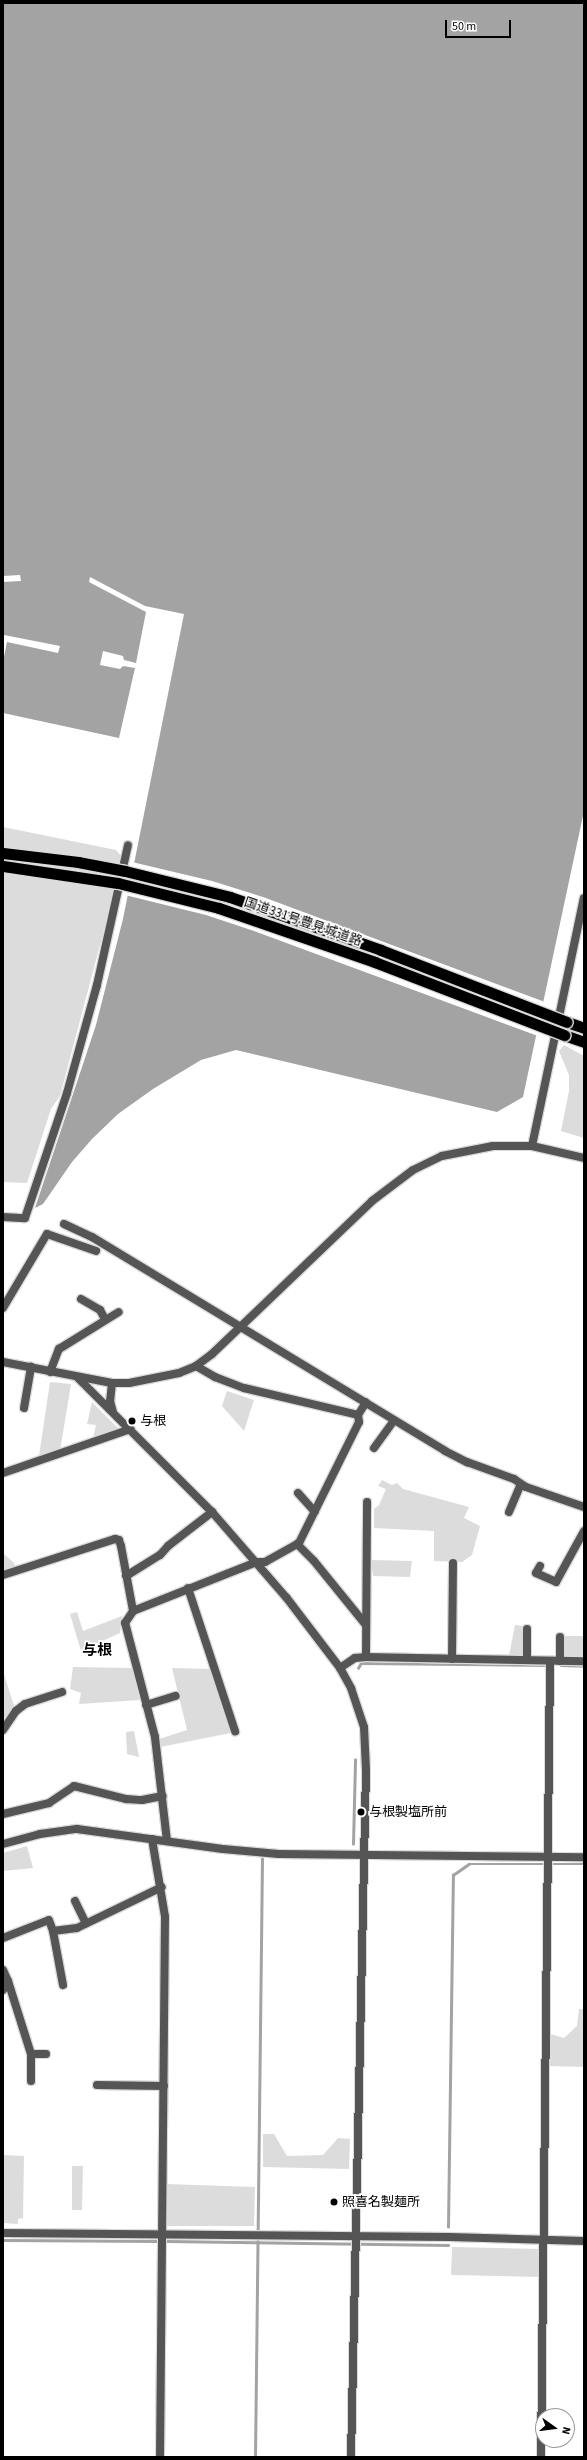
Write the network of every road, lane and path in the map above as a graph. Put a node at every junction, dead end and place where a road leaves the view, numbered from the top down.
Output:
1 (128, 845) dead end
2 (3, 853) edge
3 (3, 866) edge
4 (584, 898) edge
5 (584, 1028) edge
6 (584, 1042) edge
7 (532, 1146) junction
8 (584, 1158) edge
9 (3, 1217) edge
10 (64, 1224) dead end
11 (96, 1251) dead end
12 (81, 1299) dead end
13 (3, 1308) edge
14 (118, 1312) dead end
15 (105, 1319) junction
16 (240, 1328) junction
17 (3, 1362) edge
18 (196, 1366) junction
19 (31, 1368) junction
20 (50, 1372) junction
21 (78, 1378) junction
22 (112, 1383) junction
23 (366, 1402) junction
24 (24, 1408) dead end
25 (114, 1412) junction
26 (358, 1415) junction
27 (394, 1420) junction
28 (131, 1429) junction
29 (374, 1448) dead end
30 (3, 1473) edge
31 (521, 1484) junction
32 (298, 1493) dead end
33 (367, 1502) dead end
34 (584, 1507) edge
35 (212, 1512) junction
36 (315, 1512) junction
37 (509, 1512) dead end
38 (584, 1531) edge
39 (297, 1544) junction
40 (257, 1562) junction
41 (453, 1563) dead end
42 (540, 1566) dead end
43 (3, 1575) edge
44 (126, 1576) junction
45 (188, 1588) junction
46 (133, 1611) junction
47 (366, 1625) junction
48 (527, 1629) dead end
49 (560, 1637) dead end
50 (366, 1657) junction
51 (452, 1659) junction
52 (527, 1660) junction
53 (550, 1661) junction
54 (560, 1661) junction
55 (584, 1661) edge
56 (340, 1668) junction
57 (62, 1692) dead end
58 (176, 1696) dead end
59 (146, 1704) junction
60 (3, 1730) edge
61 (235, 1731) dead end
62 (163, 1796) junction
63 (3, 1814) edge
64 (152, 1839) junction
65 (167, 1841) junction
66 (3, 1844) edge
67 (363, 1855) junction
68 (547, 1856) junction
69 (584, 1856) edge
70 (162, 1887) junction
71 (75, 1901) dead end
72 (86, 1924) junction
73 (54, 1931) junction
74 (3, 1938) edge
75 (3, 1970) edge
76 (8, 1981) junction
77 (63, 1985) dead end
78 (3, 1990) edge
79 (32, 2054) junction
80 (46, 2054) dead end
81 (31, 2081) dead end
82 (97, 2085) dead end
83 (164, 2086) junction
84 (3, 2233) edge
85 (162, 2235) junction
86 (356, 2236) junction
87 (544, 2240) junction
88 (584, 2241) edge
89 (160, 2457) edge
90 (352, 2457) edge
91 (541, 2457) edge

1 - 9 street
2 - 5 highway, 国道331号豊見城道路, bridge
3 - 6 highway, 国道331号豊見城道路, bridge
4 - 7 street
7 - 8 street
7 - 16 street
10 - 16 street
11 - 13 street
12 - 15 street
14 - 15 street
15 - 20 street
16 - 18 street
16 - 23 street
17 - 19 street
18 - 22 street
18 - 26 street
19 - 20 street
19 - 24 street
20 - 21 street
21 - 22 street
21 - 25 street
22 - 25 street
23 - 26 street
23 - 27 street
25 - 28 street
26 - 36 street
27 - 29 street
27 - 31 street
28 - 30 street
28 - 35 street
31 - 34 street
31 - 37 street
32 - 36 street
33 - 47 street
35 - 40 street
35 - 44 street
36 - 39 street
38 - 42 street
39 - 40 street
39 - 47 street
40 - 45 street
40 - 56 street
41 - 51 street
43 - 44 street
44 - 46 street
45 - 46 street
45 - 61 street
46 - 59 street
47 - 50 street
48 - 52 street
49 - 54 street
50 - 51 street
50 - 56 street
51 - 52 street
52 - 53 street
53 - 54 street
53 - 68 street
54 - 55 street
56 - 67 street
57 - 60 street
58 - 59 street
59 - 62 street
62 - 63 street
62 - 65 street
64 - 65 street
64 - 66 street
64 - 70 street
65 - 67 street
67 - 68 street
67 - 86 street
68 - 69 street
68 - 87 street
70 - 72 street
70 - 83 street
71 - 72 street
72 - 73 street
73 - 74 street
73 - 77 street
75 - 76 street
76 - 78 street
76 - 79 street
79 - 80 street
79 - 81 street
82 - 83 street
83 - 85 street
84 - 85 street
85 - 86 street
85 - 89 street
86 - 87 street
86 - 90 street
87 - 88 street
87 - 91 street

